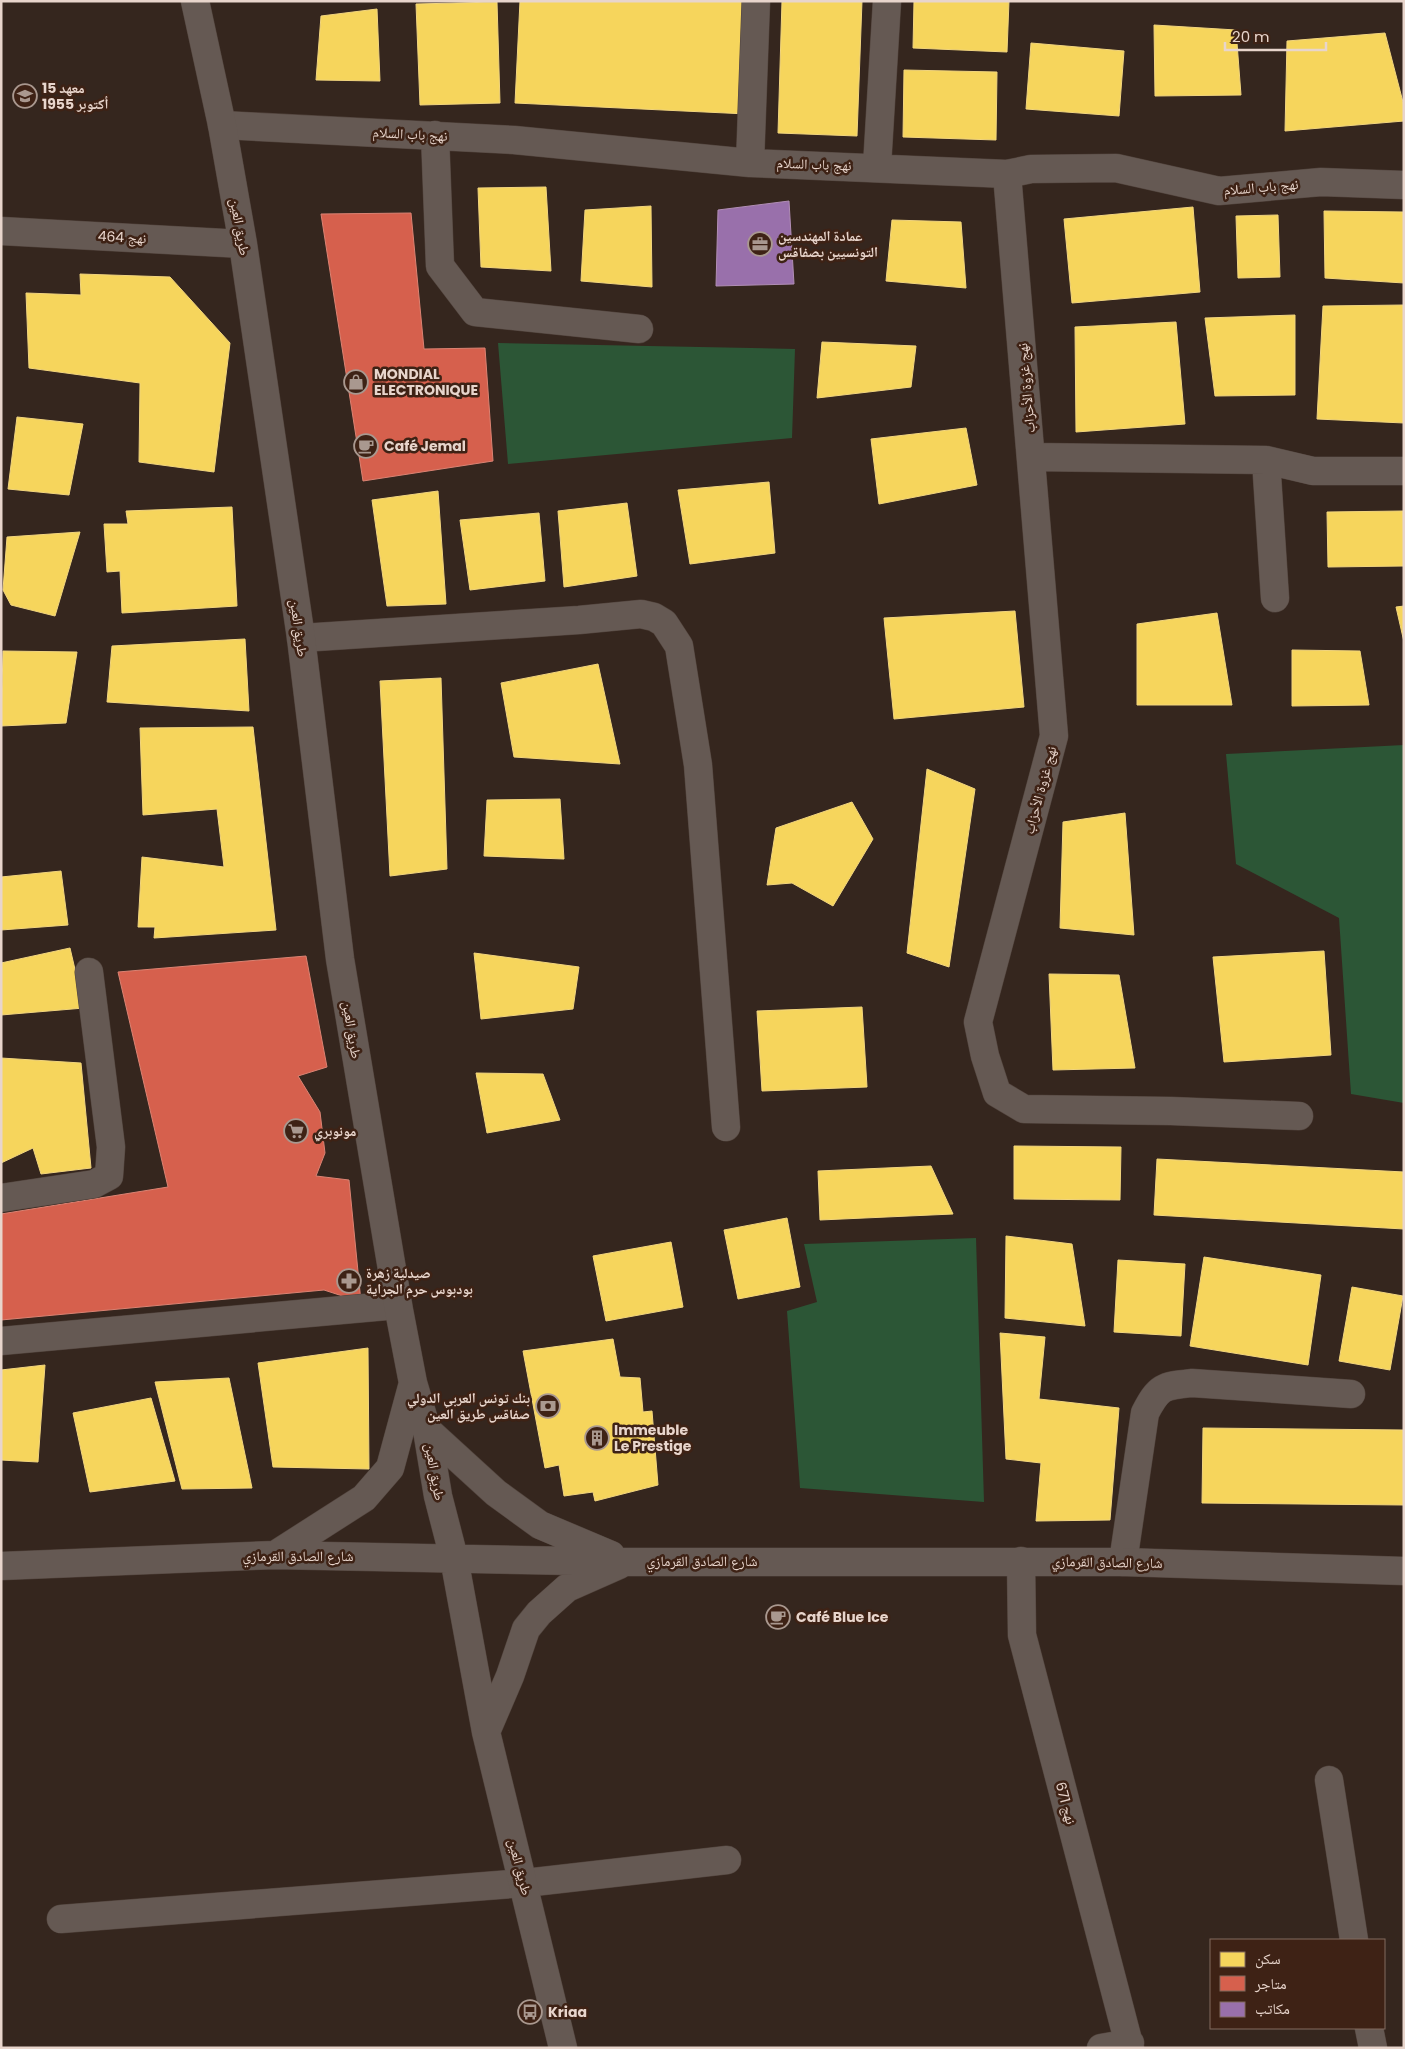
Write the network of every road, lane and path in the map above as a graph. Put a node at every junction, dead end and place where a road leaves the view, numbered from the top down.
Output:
1 (195, 1) edge
2 (756, 1) edge
3 (887, 1) edge
4 (222, 125) junction
5 (435, 135) junction
6 (750, 163) junction
7 (877, 166) junction
8 (1006, 174) junction
9 (1404, 185) edge
10 (1, 231) edge
11 (243, 244) junction
12 (639, 329) dead end
13 (1032, 457) junction
14 (1266, 460) junction
15 (1404, 471) edge
16 (1275, 598) dead end
17 (300, 638) junction
18 (89, 972) dead end
19 (1299, 1116) dead end
20 (726, 1128) dead end
21 (1, 1198) edge
22 (398, 1305) junction
23 (1, 1341) edge
24 (413, 1382) junction
25 (1351, 1394) dead end
26 (427, 1430) junction
27 (275, 1555) junction
28 (454, 1558) junction
29 (1021, 1561) junction
30 (626, 1562) junction
31 (1123, 1562) junction
32 (1, 1566) edge
33 (1404, 1571) edge
34 (486, 1732) junction
35 (1329, 1780) dead end
36 (727, 1860) dead end
37 (525, 1884) junction
38 (61, 1919) dead end
39 (1354, 1939) edge
40 (1369, 2029) edge
41 (1130, 2045) edge
42 (563, 2048) edge
43 (1100, 2048) edge
44 (1373, 2048) edge

1 - 4 street, طريق العين
2 - 6 street
3 - 7 street
4 - 5 street, نهج باب السلام
4 - 11 street, طريق العين
5 - 6 street, نهج باب السلام
5 - 12 street
6 - 7 street, نهج باب السلام
7 - 8 street, نهج باب السلام
8 - 9 street, نهج باب السلام
8 - 13 street, نهج غزوة الأحزاب
10 - 11 street, نهج 464
11 - 17 street, طريق العين
13 - 14 street
13 - 19 street, نهج غزوة الأحزاب
14 - 15 street
14 - 16 street
17 - 20 street
17 - 22 street, طريق العين
18 - 21 street
22 - 23 street
22 - 24 street, طريق العين
24 - 26 street, طريق العين
24 - 27 street
25 - 31 street
26 - 28 street, طريق العين
26 - 30 street
27 - 28 street, شارع الصادق القرمازي
27 - 32 street, شارع الصادق القرمازي
28 - 30 street, شارع الصادق القرمازي
28 - 34 street, طريق العين
29 - 30 street, شارع الصادق القرمازي
29 - 31 street, شارع الصادق القرمازي
29 - 41 street, نهج 671
30 - 34 street
31 - 33 street, شارع الصادق القرمازي
34 - 37 street, طريق العين
35 - 39 street
36 - 37 street
37 - 38 street
37 - 42 street, طريق العين
40 - 44 street
41 - 43 street

